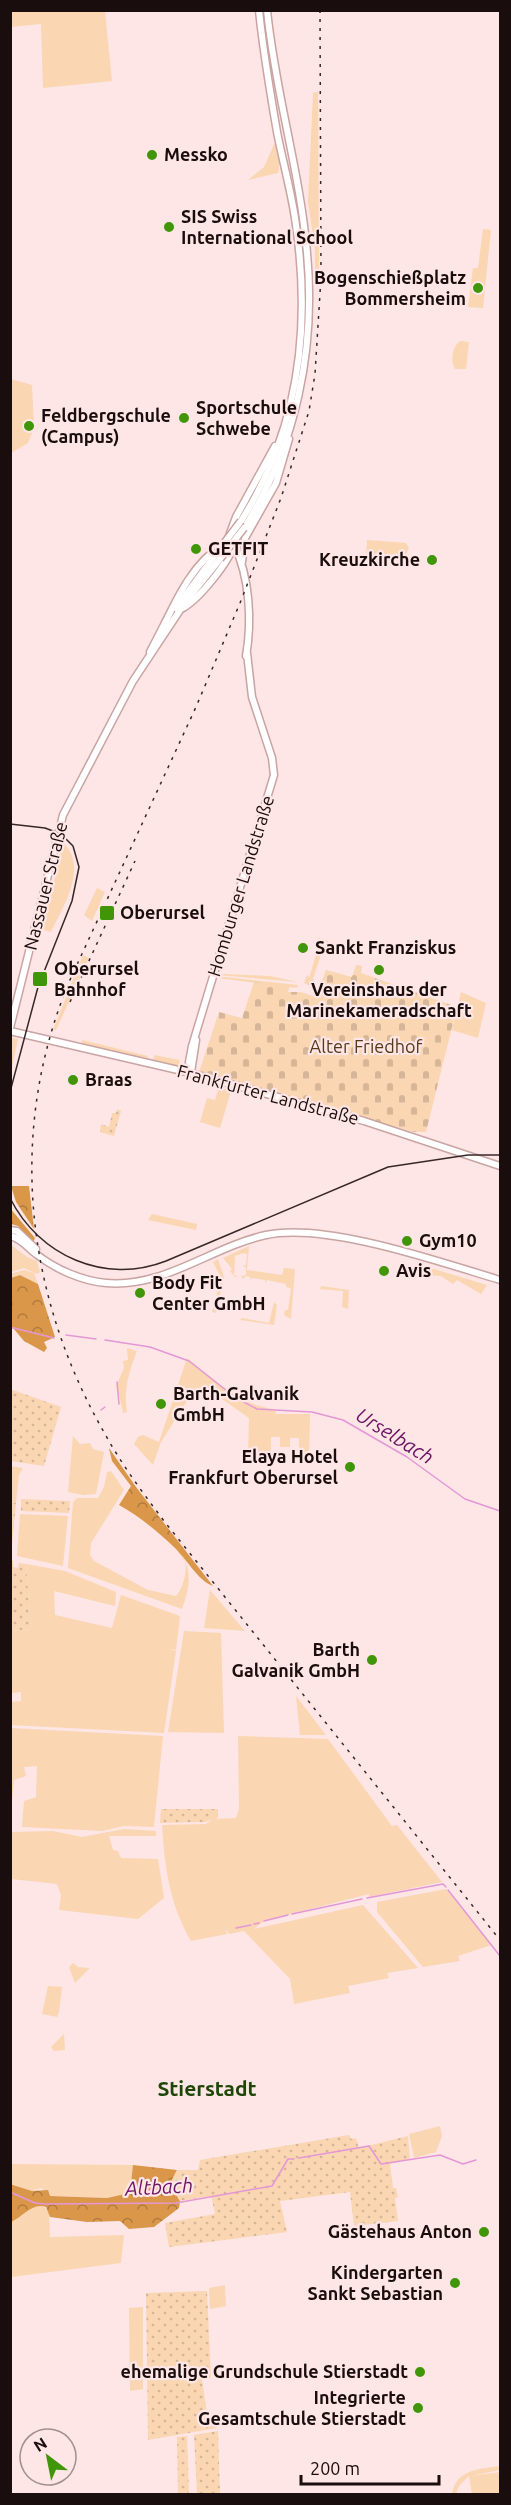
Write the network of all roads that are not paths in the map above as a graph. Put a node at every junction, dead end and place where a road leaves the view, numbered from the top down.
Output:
1 (259, 10) edge
2 (267, 10) edge
3 (288, 426) junction
4 (244, 538) junction
5 (232, 547) junction
6 (220, 559) junction
7 (238, 564) junction
8 (243, 575) junction
9 (165, 623) junction
10 (149, 655) junction
11 (10, 1029) edge
12 (191, 1073) junction
13 (501, 1166) edge
14 (10, 1230) edge
15 (10, 1236) edge
16 (57, 1266) junction
17 (501, 1280) edge

1 - 3 main road
2 - 3 main road
3 - 4 main road
3 - 5 main road
3 - 6 main road, Nassauer Straße, bridge
3 - 6 main road, Nassauer Straße, bridge
4 - 5 main road
4 - 8 main road
5 - 6 main road
5 - 7 main road
5 - 8 main road, Homburger Landstraße
5 - 9 main road
6 - 7 main road
6 - 9 main road, Nassauer Straße
6 - 10 main road, Nassauer Straße
7 - 8 main road
8 - 12 main road, Homburger Landstraße
9 - 10 main road, Nassauer Straße
10 - 11 main road, Nassauer Straße
11 - 12 main road, Frankfurter Landstraße
12 - 13 main road, Frankfurter Landstraße
14 - 16 main road
15 - 16 main road
16 - 17 main road

